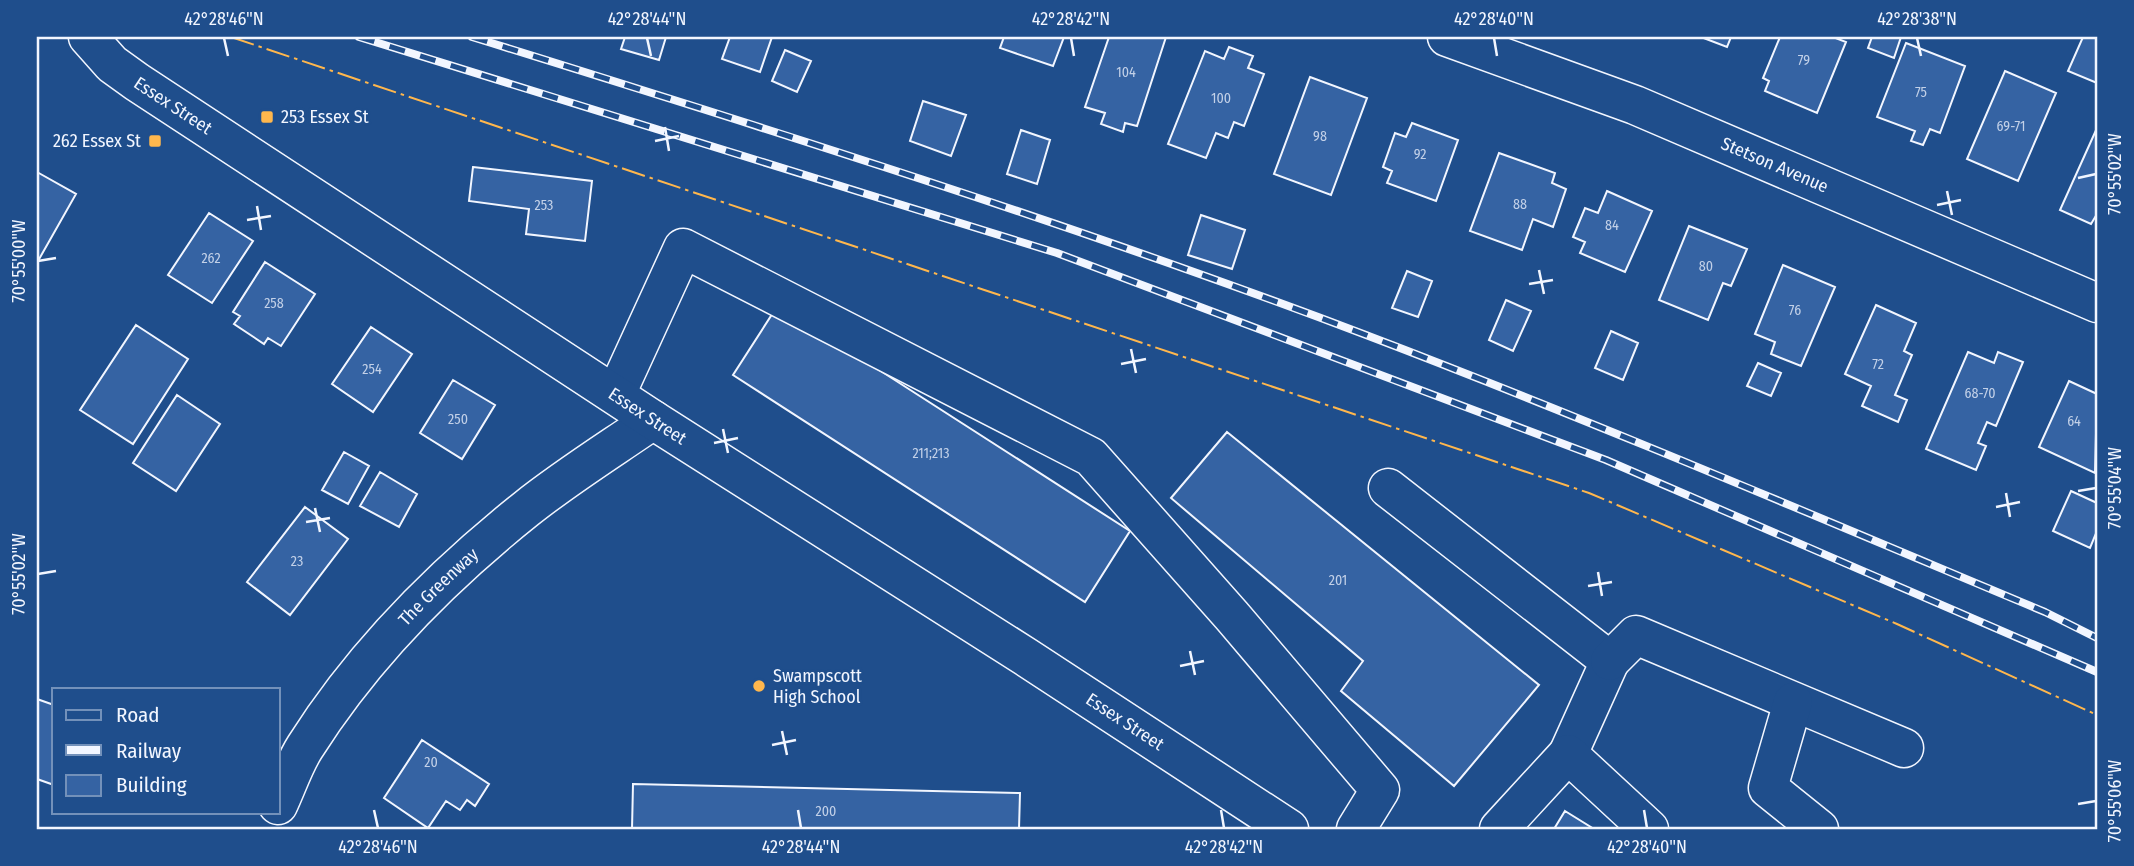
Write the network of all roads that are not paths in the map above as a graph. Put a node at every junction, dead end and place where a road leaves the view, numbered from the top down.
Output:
1 (88, 37) edge
2 (1447, 37) edge
3 (2097, 303) edge
4 (616, 394) junction
5 (653, 420) junction
6 (1388, 488) dead end
7 (1610, 661) junction
8 (1793, 702) junction
9 (1904, 748) dead end
10 (1568, 754) junction
11 (280, 801) edge
12 (1289, 829) edge
13 (1356, 829) edge
14 (1499, 829) edge
15 (1649, 829) edge
16 (1819, 829) edge

1 - 4 main road, Essex Street
2 - 3 main road, Stetson Avenue
4 - 5 main road, Essex Street
4 - 13 main road
5 - 11 main road, The Greenway
5 - 12 main road, Essex Street
6 - 7 main road
7 - 8 main road
7 - 10 main road
8 - 9 main road
8 - 16 main road
10 - 14 main road
10 - 15 main road

